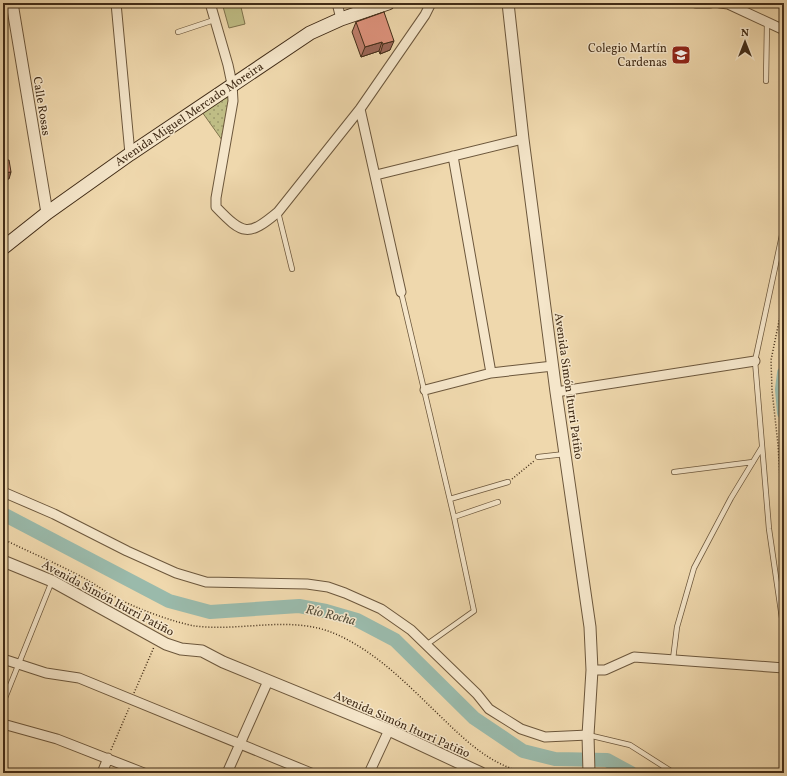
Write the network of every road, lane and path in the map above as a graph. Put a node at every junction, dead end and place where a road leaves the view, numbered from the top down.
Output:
1 (12, 3) edge
2 (116, 3) edge
3 (210, 3) edge
4 (337, 3) edge
5 (388, 3) edge
6 (431, 3) edge
7 (508, 3) edge
8 (696, 3) edge
9 (710, 3) edge
10 (720, 3) edge
11 (341, 19) junction
12 (214, 20) junction
13 (767, 22) junction
14 (784, 30) edge
15 (178, 32) dead end
16 (766, 81) dead end
17 (232, 84) junction
18 (360, 109) junction
19 (523, 139) junction
20 (130, 154) junction
21 (453, 156) junction
22 (376, 175) junction
23 (47, 212) junction
24 (278, 212) junction
25 (784, 226) edge
26 (3, 248) edge
27 (292, 268) dead end
28 (401, 292) joint
29 (784, 297) edge
30 (755, 361) junction
31 (553, 366) junction
32 (491, 373) junction
33 (425, 390) junction
34 (556, 392) junction
35 (762, 446) junction
36 (565, 454) junction
37 (538, 457) joint
38 (753, 462) junction
39 (674, 472) dead end
40 (508, 482) joint
41 (3, 492) edge
42 (450, 499) junction
43 (498, 502) dead end
44 (454, 517) junction
45 (3, 539) edge
46 (784, 545) edge
47 (3, 562) edge
48 (52, 581) junction
49 (784, 632) edge
50 (157, 640) junction
51 (426, 645) junction
52 (3, 659) edge
53 (673, 659) junction
54 (18, 664) junction
55 (784, 668) edge
56 (592, 670) junction
57 (268, 681) junction
58 (132, 699) junction
59 (3, 703) edge
60 (3, 724) edge
61 (389, 730) junction
62 (588, 740) junction
63 (239, 743) junction
64 (108, 758) junction
65 (370, 771) dead end
66 (102, 773) edge
67 (144, 773) edge
68 (227, 773) edge
69 (311, 773) edge
70 (481, 773) edge
71 (526, 773) edge
72 (589, 773) edge
73 (674, 773) edge

1 - 23 street, Calle Rosas
2 - 20 street
3 - 12 street
4 - 11 street
5 - 11 main road, Avenida Miguel Mercado Moreira
6 - 18 street
7 - 19 street, Avenida Simón Iturri Patiño
8 - 9 street
10 - 13 street
11 - 17 main road, Avenida Miguel Mercado Moreira
12 - 15 lane
12 - 17 street
13 - 14 street
13 - 16 lane
17 - 20 main road, Avenida Miguel Mercado Moreira
17 - 24 street
18 - 22 street
18 - 24 street
19 - 21 street
19 - 31 street, Avenida Simón Iturri Patiño
20 - 23 main road, Avenida Miguel Mercado Moreira
21 - 22 street
21 - 32 street
22 - 28 street
23 - 26 main road, Avenida Miguel Mercado Moreira
24 - 27 lane
25 - 30 lane
28 - 33 lane
29 - 46 path
30 - 34 street
30 - 35 lane
31 - 32 street
31 - 34 street, Avenida Simón Iturri Patiño
32 - 33 street
33 - 42 lane
34 - 36 street, Avenida Simón Iturri Patiño
35 - 38 lane
35 - 49 lane
36 - 37 lane
36 - 56 street, Avenida Simón Iturri Patiño
37 - 40 path
38 - 39 lane
38 - 53 lane
40 - 42 lane
41 - 51 street
42 - 44 lane
43 - 44 lane
44 - 51 lane
45 - 71 path
47 - 48 street, Avenida Simón Iturri Patiño
48 - 50 street, Avenida Simón Iturri Patiño
48 - 54 lane
50 - 57 street, Avenida Simón Iturri Patiño
50 - 58 path
51 - 62 street
52 - 54 street
53 - 55 street
53 - 56 street
54 - 58 street
54 - 59 lane
56 - 62 street, Avenida Simón Iturri Patiño
57 - 61 street, Avenida Simón Iturri Patiño
57 - 63 street
58 - 63 street
58 - 64 path
60 - 64 street
61 - 65 street
61 - 70 street, Avenida Simón Iturri Patiño
62 - 72 street, Avenida Simón Iturri Patiño
62 - 73 lane
63 - 68 street
63 - 69 street
64 - 66 street
64 - 67 street

